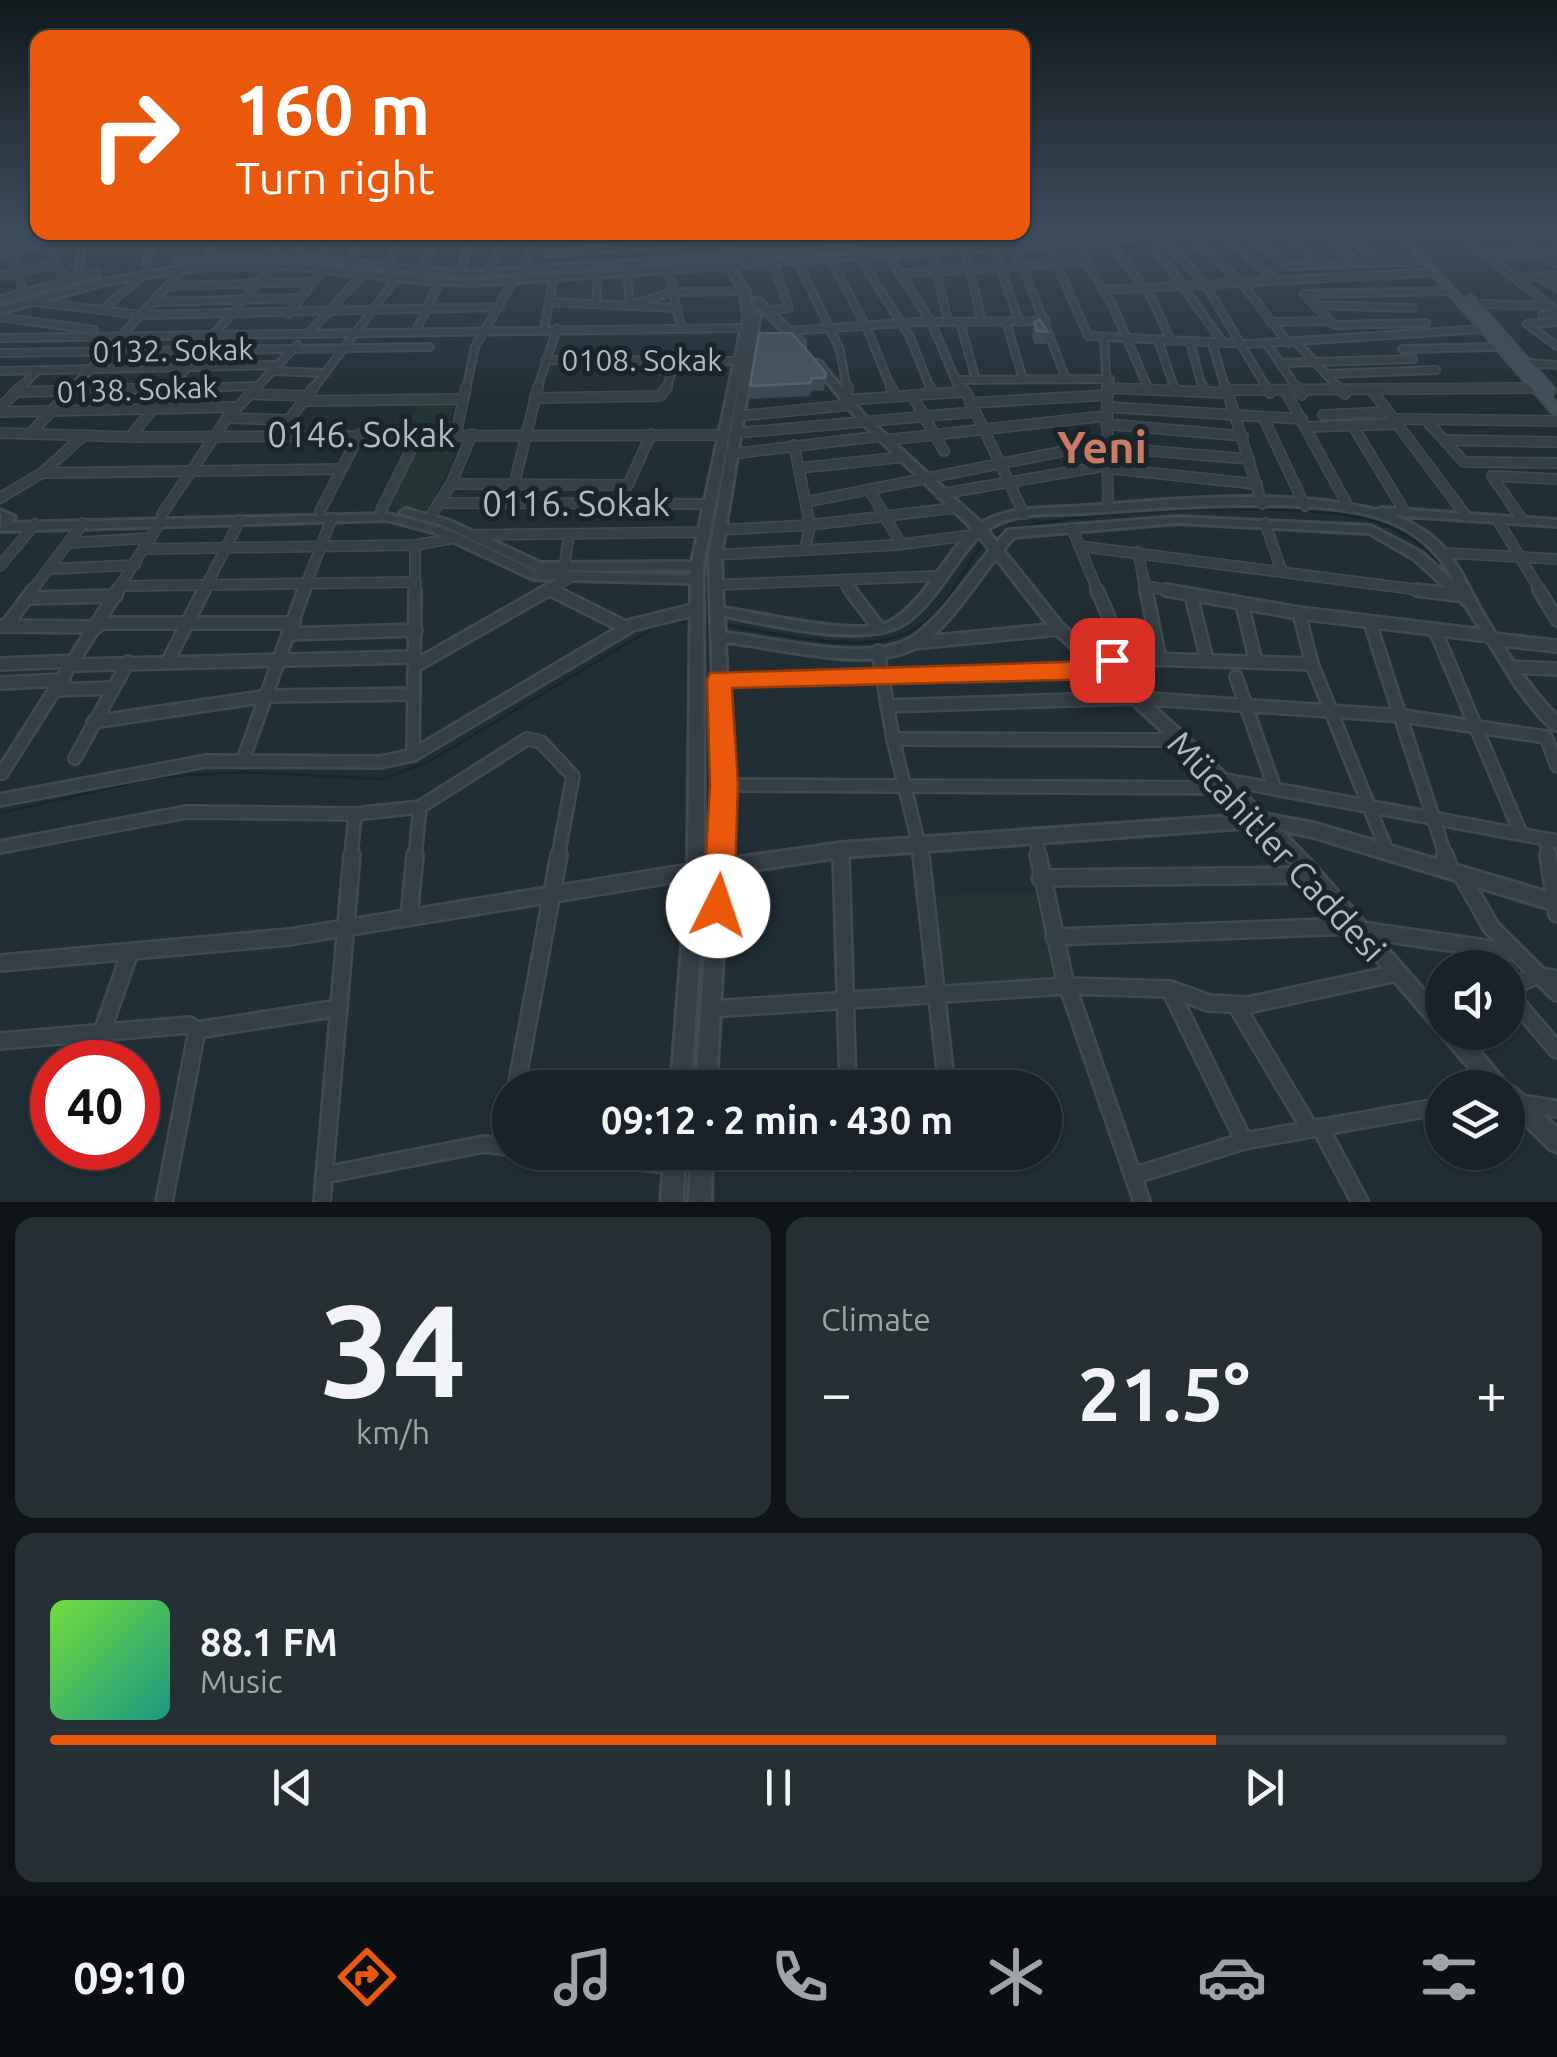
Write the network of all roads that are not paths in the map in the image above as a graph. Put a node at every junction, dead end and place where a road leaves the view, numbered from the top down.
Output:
1 (23, 289) edge
2 (47, 289) edge
3 (60, 289) edge
4 (124, 289) edge
5 (165, 289) edge
6 (251, 289) edge
7 (307, 289) edge
8 (349, 289) edge
9 (388, 289) edge
10 (436, 289) edge
11 (509, 289) edge
12 (552, 289) edge
13 (597, 289) edge
14 (629, 289) edge
15 (673, 289) edge
16 (751, 289) edge
17 (784, 289) edge
18 (811, 289) edge
19 (846, 289) edge
20 (879, 289) edge
21 (909, 289) edge
22 (941, 289) edge
23 (974, 289) edge
24 (1008, 289) edge
25 (1032, 289) edge
26 (1067, 289) edge
27 (1116, 289) edge
28 (1145, 289) edge
29 (1187, 289) edge
30 (1208, 289) edge
31 (1246, 289) edge
32 (1462, 289) edge
33 (1526, 289) edge
34 (747, 290) joint
35 (1104, 290) joint
36 (1452, 291) joint
37 (674, 292) junction
38 (1396, 292) junction
39 (26, 297) junction
40 (300, 298) junction
41 (242, 299) junction
42 (0, 300) edge
43 (756, 301) junction
44 (154, 302) junction
45 (549, 302) junction
46 (596, 302) junction
47 (1482, 304) dead end
48 (630, 305) junction
49 (1314, 305) junction
50 (64, 306) junction
51 (500, 307) junction
52 (678, 308) junction
53 (1412, 308) junction
54 (102, 310) junction
55 (427, 310) junction
56 (371, 312) junction
57 (768, 312) junction
58 (328, 313) junction
59 (0, 314) edge
60 (142, 314) junction
61 (289, 314) junction
62 (1542, 314) dead end
63 (229, 316) junction
64 (1555, 316) edge
65 (1046, 321) junction
66 (1328, 321) junction
67 (36, 322) junction
68 (932, 322) junction
69 (948, 322) junction
70 (960, 322) junction
71 (982, 322) junction
72 (1006, 322) junction
73 (1019, 322) junction
74 (1270, 322) junction
75 (1426, 323) junction
76 (901, 324) junction
77 (866, 326) junction
78 (490, 328) junction
79 (544, 328) junction
80 (557, 328) junction
81 (681, 328) junction
82 (745, 328) junction
83 (830, 328) junction
84 (417, 329) junction
85 (1483, 329) junction
86 (312, 330) junction
87 (360, 330) junction
88 (789, 330) junction
89 (216, 332) junction
90 (1436, 332) junction
91 (125, 334) junction
92 (1104, 336) junction
93 (1128, 337) junction
94 (1388, 337) junction
95 (0, 338) edge
96 (1158, 340) junction
97 (1171, 340) junction
98 (1190, 342) junction
99 (1212, 343) junction
100 (1223, 343) junction
101 (1293, 343) junction
102 (1244, 344) junction
103 (1267, 344) junction
104 (1557, 346) edge
105 (295, 347) junction
106 (346, 347) junction
107 (430, 347) dead end
108 (1497, 347) junction
109 (202, 349) junction
110 (1402, 349) junction
111 (109, 351) junction
112 (0, 353) edge
113 (1412, 359) junction
114 (545, 360) junction
115 (676, 361) junction
116 (740, 361) junction
117 (1512, 362) junction
118 (1280, 363) junction
119 (1316, 363) junction
120 (1527, 363) junction
121 (1557, 364) edge
122 (188, 366) junction
123 (274, 368) junction
124 (38, 370) junction
125 (91, 370) junction
126 (1424, 370) junction
127 (1436, 370) dead end
128 (0, 371) edge
129 (326, 373) junction
130 (1326, 374) junction
131 (1023, 379) junction
132 (1066, 379) junction
133 (956, 380) junction
134 (976, 380) junction
135 (257, 386) junction
136 (170, 388) junction
137 (1109, 388) junction
138 (1536, 388) junction
139 (72, 390) junction
140 (1149, 390) junction
141 (1171, 391) junction
142 (16, 392) junction
143 (961, 392) junction
144 (1204, 392) junction
145 (1228, 392) junction
146 (1270, 393) junction
147 (1374, 393) junction
148 (249, 394) junction
149 (933, 394) junction
150 (1288, 394) junction
151 (1345, 394) junction
152 (912, 395) junction
153 (1305, 395) junction
154 (894, 396) junction
155 (306, 398) junction
156 (536, 398) junction
157 (463, 399) junction
158 (1557, 399) edge
159 (848, 402) junction
160 (236, 407) junction
161 (972, 407) junction
162 (153, 408) junction
163 (0, 410) edge
164 (52, 410) junction
165 (1557, 411) edge
166 (1172, 412) junction
167 (1323, 415) junction
168 (740, 416) junction
169 (923, 416) junction
170 (1106, 416) junction
171 (1236, 416) junction
172 (1264, 417) junction
173 (227, 418) junction
174 (1394, 418) junction
175 (1425, 419) junction
176 (289, 420) junction
177 (865, 421) junction
178 (1557, 421) edge
179 (1304, 423) junction
180 (1331, 426) junction
181 (1353, 426) junction
182 (0, 433) edge
183 (736, 433) junction
184 (983, 433) junction
185 (31, 434) junction
186 (278, 434) junction
187 (360, 434) junction
188 (419, 434) junction
189 (456, 434) junction
190 (472, 434) junction
191 (530, 434) junction
192 (651, 434) junction
193 (723, 434) junction
194 (84, 435) junction
195 (214, 436) junction
196 (933, 436) junction
197 (1243, 436) junction
198 (130, 437) junction
199 (884, 438) junction
200 (1444, 440) junction
201 (1557, 442) edge
202 (794, 445) junction
203 (1105, 445) junction
204 (944, 451) dead end
205 (1180, 453) junction
206 (732, 454) junction
207 (904, 457) junction
208 (1250, 459) junction
209 (1557, 463) edge
210 (998, 464) junction
211 (1104, 467) junction
212 (799, 468) junction
213 (341, 469) junction
214 (191, 471) junction
215 (42, 474) junction
216 (1186, 477) junction
217 (925, 478) junction
218 (1005, 479) junction
219 (1555, 481) edge
220 (451, 484) junction
221 (1257, 484) junction
222 (514, 485) junction
223 (869, 490) junction
224 (940, 494) junction
225 (0, 498) edge
226 (442, 502) junction
227 (806, 502) junction
228 (710, 504) junction
229 (1262, 504) junction
230 (1305, 506) junction
231 (954, 508) junction
232 (1108, 508) junction
233 (1351, 508) junction
234 (381, 510) junction
235 (1405, 512) junction
236 (1024, 514) junction
237 (326, 515) junction
238 (884, 517) junction
239 (1467, 517) junction
240 (2, 518) edge
241 (162, 518) junction
242 (430, 518) junction
243 (1498, 519) junction
244 (240, 520) junction
245 (1523, 520) junction
246 (83, 523) junction
247 (1265, 523) junction
248 (1557, 523) edge
249 (35, 524) junction
250 (810, 526) junction
251 (1072, 528) junction
252 (718, 530) junction
253 (704, 532) junction
254 (976, 532) junction
255 (569, 534) junction
256 (471, 536) junction
257 (455, 538) junction
258 (68, 543) junction
259 (148, 544) junction
260 (415, 544) junction
261 (901, 544) junction
262 (318, 545) junction
263 (226, 546) junction
264 (1079, 546) junction
265 (996, 549) junction
266 (806, 550) junction
267 (1138, 552) junction
268 (1446, 553) junction
269 (715, 555) junction
270 (1520, 557) junction
271 (1557, 560) edge
272 (0, 566) edge
273 (135, 566) junction
274 (49, 569) junction
275 (697, 572) junction
276 (1282, 572) junction
277 (566, 574) junction
278 (939, 576) junction
279 (842, 580) junction
280 (416, 582) junction
281 (305, 585) junction
282 (714, 585) junction
283 (206, 586) junction
284 (1144, 586) junction
285 (549, 589) junction
286 (119, 591) junction
287 (1191, 594) junction
288 (1457, 595) junction
289 (26, 598) junction
290 (1242, 604) junction
291 (1470, 604) junction
292 (1298, 613) junction
293 (1557, 620) edge
294 (708, 621) junction
295 (188, 623) junction
296 (1370, 623) junction
297 (98, 625) junction
298 (3, 626) edge
299 (292, 628) junction
300 (626, 628) junction
301 (878, 628) junction
302 (1059, 629) junction
303 (416, 630) junction
304 (1435, 630) junction
305 (1491, 637) junction
306 (914, 644) junction
307 (1557, 646) edge
308 (878, 651) junction
309 (283, 657) junction
310 (1160, 659) junction
311 (1207, 660) junction
312 (168, 661) junction
313 (415, 661) junction
314 (128, 662) junction
315 (1256, 662) junction
316 (75, 663) junction
317 (0, 664) edge
318 (1108, 664) junction
319 (1312, 664) junction
320 (1510, 668) junction
321 (1557, 670) edge
322 (882, 674) junction
323 (1236, 676) dead end
324 (719, 680) junction
325 (0, 683) edge
326 (61, 685) junction
327 (113, 688) junction
328 (414, 694) junction
329 (268, 696) junction
330 (1134, 698) junction
331 (887, 706) junction
332 (1247, 706) junction
333 (1331, 710) junction
334 (1403, 716) junction
335 (93, 722) junction
336 (1557, 725) edge
337 (1474, 728) junction
338 (893, 739) junction
339 (1181, 740) junction
340 (413, 756) junction
341 (74, 758) dead end
342 (243, 760) junction
343 (1557, 766) edge
344 (2, 773) edge
345 (1225, 784) junction
346 (724, 785) junction
347 (908, 788) junction
348 (1275, 789) junction
349 (0, 800) edge
350 (420, 807) junction
351 (1372, 808) junction
352 (355, 814) junction
353 (1260, 820) junction
354 (1436, 820) junction
355 (1520, 834) junction
356 (1036, 836) junction
357 (1551, 840) edge
358 (920, 843) junction
359 (0, 846) edge
360 (841, 850) junction
361 (1387, 851) junction
362 (696, 871) junction
363 (721, 871) junction
364 (1455, 871) junction
365 (1313, 876) junction
366 (1040, 878) junction
367 (551, 896) junction
368 (1556, 906) edge
369 (410, 918) junction
370 (346, 928) junction
371 (1355, 928) junction
372 (1054, 937) junction
373 (1501, 950) edge
374 (1512, 950) edge
375 (130, 952) junction
376 (0, 963) edge
377 (1525, 963) edge
378 (1396, 973) junction
379 (1538, 975) junction
380 (1557, 979) edge
381 (1525, 982) edge
382 (1067, 986) junction
383 (1170, 989) junction
384 (936, 993) junction
385 (1557, 994) edge
386 (846, 998) junction
387 (1236, 1004) junction
388 (1425, 1005) edge
389 (339, 1008) junction
390 (710, 1009) junction
391 (1525, 1011) edge
392 (197, 1030) junction
393 (102, 1032) junction
394 (0, 1041) edge
395 (1467, 1050) edge
396 (1557, 1050) edge
397 (519, 1070) edge
398 (682, 1070) edge
399 (707, 1070) edge
400 (848, 1070) edge
401 (944, 1070) edge
402 (1485, 1070) edge
403 (1525, 1100) edge
404 (1425, 1109) edge
405 (1557, 1109) edge
406 (1525, 1111) edge
407 (1315, 1128) junction
408 (1244, 1141) junction
409 (1557, 1142) edge
410 (492, 1145) edge
411 (674, 1170) edge
412 (701, 1170) edge
413 (324, 1175) junction
414 (1133, 1176) junction
415 (164, 1202) edge
416 (322, 1202) edge
417 (672, 1202) edge
418 (700, 1202) edge
419 (1142, 1202) edge
420 (1360, 1202) edge

1 - 39 street
2 - 39 street
3 - 39 street
4 - 54 street
5 - 44 street
6 - 41 street
7 - 40 street
8 - 58 street
9 - 56 street
10 - 55 street
11 - 51 street
12 - 45 street
13 - 46 street
14 - 48 street
15 - 37 street
16 - 43 street
17 - 57 street
18 - 83 street
19 - 77 street
20 - 76 street
21 - 68 street
22 - 69 street
23 - 71 street
24 - 73 street
25 - 65 street
26 - 92 street
27 - 35 street
28 - 97 street
29 - 100 street
30 - 102 street
31 - 74 street
32 - 120 main road
33 - 64 street
34 - 37 street
34 - 82 street
35 - 93 street
36 - 38 street
36 - 85 main road
37 - 48 street
37 - 52 street
38 - 49 street
38 - 53 street
39 - 42 street
39 - 50 street
39 - 59 street
40 - 41 street
40 - 61 street
41 - 44 street
41 - 63 street
43 - 57 street, Mücahitler Caddesi
43 - 168 street
44 - 60 street
45 - 46 street
45 - 79 street
46 - 48 street
47 - 64 street
48 - 52 street
49 - 53 street
49 - 66 street
50 - 54 street
50 - 67 street
51 - 55 street
51 - 78 street
52 - 81 street
53 - 75 street
54 - 60 street
55 - 56 street
55 - 84 street
56 - 58 street
56 - 87 street
57 - 88 street, Mücahitler Caddesi
58 - 61 street
58 - 86 street
59 - 67 street
60 - 63 street
60 - 91 street
61 - 63 street
62 - 64 street
63 - 89 street
64 - 104 street
65 - 73 street
65 - 132 street
66 - 74 street
66 - 75 street
67 - 91 street
68 - 69 street
68 - 76 street
68 - 133 street
69 - 70 street
70 - 71 street
70 - 134 street
71 - 72 street
72 - 73 street
72 - 131 street
74 - 101 street
75 - 90 street
76 - 77 street
76 - 149 street
77 - 83 street
77 - 154 street
78 - 79 street
78 - 84 street
78 - 157 street
79 - 80 street
80 - 81 street
80 - 114 street
81 - 82 street
82 - 116 street
83 - 88 street
83 - 159 street
84 - 87 street
85 - 90 street
85 - 108 main road
86 - 87 street
86 - 89 street
86 - 105 street
87 - 106 street
88 - 159 street, Mücahitler Caddesi
89 - 91 street
89 - 109 street
90 - 94 street
91 - 95 street
91 - 111 street
92 - 93 street
92 - 137 street
93 - 96 street
93 - 140 street
94 - 101 street
94 - 110 street
96 - 97 street
96 - 141 street
97 - 98 street
98 - 99 street
98 - 144 street
99 - 100 street
99 - 145 street
100 - 102 street
101 - 103 street
101 - 119 street
102 - 103 street
102 - 146 street
103 - 118 street
105 - 106 street, 0132. Sokak
105 - 109 street, 0132. Sokak
105 - 123 street
106 - 107 street, 0132. Sokak
106 - 129 street
108 - 110 street
108 - 117 main road
109 - 111 street, 0132. Sokak
109 - 122 street
110 - 113 street
111 - 112 street, 0132. Sokak
111 - 125 street
113 - 119 street
113 - 126 street
114 - 115 street, 0108. Sokak
114 - 156 street
115 - 116 street, 0108. Sokak
115 - 156 street
116 - 193 street
117 - 120 street
117 - 138 main road
118 - 119 street
118 - 153 street
119 - 130 street
120 - 121 street
120 - 158 main road
122 - 123 street
122 - 125 street
122 - 136 street
123 - 129 street
123 - 135 street
124 - 125 street
124 - 128 street
124 - 142 street
125 - 139 street
126 - 127 street
126 - 130 street
129 - 155 street
130 - 151 street
131 - 132 street
131 - 134 street
132 - 137 street
133 - 134 street
133 - 143 street
135 - 136 street, 0138. Sokak
135 - 148 street
136 - 139 street, 0138. Sokak
136 - 162 street
137 - 140 street
137 - 161 street
137 - 170 street
138 - 147 street
138 - 165 main road
139 - 142 street, 0138. Sokak
139 - 164 street
140 - 141 street
141 - 144 street
141 - 166 street
142 - 163 street
143 - 149 street
143 - 161 street
144 - 145 street
145 - 146 street
145 - 171 street
146 - 150 street
147 - 151 street
147 - 174 street
148 - 155 street
148 - 160 street
149 - 152 street
150 - 153 street
150 - 179 street
151 - 153 street
152 - 154 street
152 - 169 street
153 - 167 street
154 - 159 street
155 - 157 street
155 - 176 street
156 - 191 street
157 - 189 street
159 - 168 street
159 - 177 street, Mücahitler Caddesi
160 - 162 street
160 - 173 street
161 - 169 street
161 - 184 street
162 - 164 street
162 - 198 street
163 - 164 street
164 - 185 street
166 - 170 street
166 - 171 street
167 - 174 street
167 - 180 street
168 - 183 street
169 - 177 street
169 - 196 street
170 - 184 street
170 - 197 street
170 - 203 street
171 - 172 street
171 - 197 street
172 - 179 street
172 - 230 street
173 - 176 street
173 - 195 street
174 - 175 street
174 - 181 street
174 - 239 street
175 - 178 street
175 - 200 street
176 - 186 street
177 - 183 street
177 - 199 street, Mücahitler Caddesi
179 - 180 street
179 - 233 street
180 - 181 street
181 - 235 street
182 - 185 street, 0146. Sokak
183 - 206 street
184 - 196 street
184 - 210 street
185 - 194 street, 0146. Sokak
186 - 187 street, 0146. Sokak
186 - 195 street, 0146. Sokak
187 - 188 street, 0146. Sokak
187 - 213 street
188 - 189 street, 0146. Sokak
188 - 234 street
189 - 190 street, 0146. Sokak
190 - 191 street, 0146. Sokak
190 - 220 street
191 - 192 street, 0146. Sokak
191 - 222 street
192 - 193 street, 0146. Sokak
192 - 222 street
193 - 228 street
194 - 198 street, 0146. Sokak
194 - 215 street
195 - 198 street, 0146. Sokak
195 - 214 street
196 - 199 street
196 - 204 street
197 - 208 street
199 - 202 street
199 - 207 street, Mücahitler Caddesi
200 - 201 street
200 - 209 street
202 - 206 street
202 - 212 street
203 - 205 street
203 - 210 street
203 - 211 street
205 - 208 street
205 - 216 street
206 - 252 street
207 - 212 street
207 - 217 street, Mücahitler Caddesi
208 - 221 street
210 - 217 street
210 - 218 street
211 - 216 street
211 - 218 street
211 - 232 street
212 - 227 street
213 - 214 street
213 - 237 street
214 - 215 street
214 - 241 street
215 - 225 street
216 - 221 street
217 - 223 street
217 - 224 street, Mücahitler Caddesi
218 - 224 street
218 - 236 street
219 - 245 street
220 - 222 street
220 - 226 street
221 - 229 street
223 - 227 street
223 - 238 street
224 - 231 street, Mücahitler Caddesi
226 - 228 street, 0116. Sokak
226 - 242 street
227 - 250 street
228 - 253 street
229 - 230 street
229 - 232 street
230 - 233 street
231 - 238 street
231 - 254 street, Mücahitler Caddesi
232 - 236 street
233 - 235 street
233 - 268 street
234 - 237 street
234 - 242 street
235 - 239 street
236 - 254 street
237 - 241 street
237 - 244 street
237 - 257 street
237 - 262 street
238 - 250 street
238 - 261 street
239 - 243 street
240 - 241 street
240 - 249 street
241 - 244 street
241 - 246 street
241 - 259 street
242 - 256 street
243 - 245 street
243 - 270 street
244 - 263 street
245 - 248 street
246 - 249 street
246 - 258 street
247 - 251 street
247 - 276 street
247 - 288 street
249 - 272 street
250 - 252 street
250 - 266 street
251 - 264 street
251 - 265 street
252 - 269 street
253 - 255 street
253 - 275 street
254 - 261 street
254 - 265 street, Mücahitler Caddesi
254 - 278 street
255 - 256 street
255 - 277 street
256 - 277 street
257 - 260 street
257 - 277 street
258 - 259 street
258 - 274 street
259 - 263 street
259 - 273 street
260 - 262 street
260 - 280 street
261 - 266 street
262 - 263 street
262 - 281 street
263 - 283 street
264 - 267 street
264 - 318 street
265 - 302 street, Mücahitler Caddesi
265 - 306 street
266 - 269 street
267 - 276 street
267 - 284 street
268 - 270 street
268 - 291 street
269 - 282 street
270 - 271 street
270 - 293 street
273 - 274 street
273 - 286 street
274 - 289 street
275 - 277 street
275 - 294 street
276 - 288 street
277 - 285 street
278 - 279 street
278 - 301 street
279 - 282 street
279 - 301 street
280 - 281 street
280 - 303 street
281 - 283 street
281 - 299 street
282 - 294 street
283 - 286 street
283 - 295 street
284 - 287 street
284 - 310 street
285 - 300 street
285 - 313 street
286 - 289 street
286 - 297 street
287 - 290 street
287 - 311 street
288 - 291 street
289 - 298 street
290 - 292 street
290 - 315 street
291 - 305 street
292 - 296 street
292 - 319 street
294 - 300 street
294 - 301 street
294 - 308 street
294 - 324 street
294 - 362 street
295 - 297 street
295 - 299 street
295 - 312 street
296 - 304 street
296 - 334 street
297 - 298 street
297 - 316 street
299 - 303 street
299 - 309 street
300 - 340 street
302 - 306 street
302 - 318 street, Mücahitler Caddesi
303 - 313 street
304 - 305 street
304 - 337 street
305 - 307 street
305 - 320 street
306 - 308 street
308 - 322 street
309 - 312 street
309 - 313 street
309 - 329 street
310 - 311 street
310 - 318 street
311 - 315 street
312 - 314 street
313 - 328 street
314 - 316 street
314 - 327 street
315 - 319 street
316 - 317 street
316 - 326 street
318 - 322 street
318 - 330 street, Mücahitler Caddesi
319 - 333 street
320 - 321 street
320 - 336 street
322 - 324 street
322 - 331 street
323 - 332 street
324 - 346 street
325 - 326 street
326 - 327 street
326 - 344 street
327 - 335 street
328 - 329 street
328 - 340 street
329 - 335 street
329 - 342 street
330 - 331 street
330 - 332 street
330 - 339 street, Mücahitler Caddesi
331 - 338 street
332 - 333 street
332 - 348 street
333 - 334 street
333 - 351 street
334 - 337 street
334 - 354 street
335 - 341 street
337 - 343 street
337 - 355 street
338 - 339 street
338 - 347 street
339 - 345 street, Mücahitler Caddesi
340 - 342 street
342 - 349 street
345 - 347 street
345 - 348 street
345 - 353 street, Mücahitler Caddesi
346 - 347 street
346 - 363 street
347 - 358 street
348 - 351 street
350 - 352 street
350 - 367 street
350 - 369 street
351 - 354 street
351 - 361 street
352 - 359 street
352 - 370 street
353 - 356 street
353 - 361 street
353 - 365 street, Mücahitler Caddesi
354 - 355 street
354 - 364 street
355 - 357 street
356 - 358 street
356 - 366 street
357 - 368 street
358 - 360 street
358 - 384 street
360 - 363 street
360 - 386 street
361 - 364 street
362 - 363 street
362 - 367 street
362 - 398 street
363 - 390 street
364 - 368 street
364 - 374 street
365 - 366 street
365 - 371 street, Mücahitler Caddesi
366 - 372 street
367 - 369 street
367 - 397 street
369 - 370 street
370 - 375 street
370 - 389 street
371 - 372 street
371 - 373 street
371 - 378 street, Mücahitler Caddesi
372 - 382 street
375 - 376 street
375 - 393 street
377 - 379 street
378 - 387 street
378 - 388 street, Mücahitler Caddesi
379 - 380 street
379 - 381 street
379 - 385 street
382 - 383 street
382 - 384 street
382 - 414 street
383 - 387 street
383 - 408 street
384 - 386 street
384 - 401 street
386 - 390 street
386 - 400 street
387 - 407 street
389 - 392 street
389 - 413 street
390 - 399 street
391 - 396 street
392 - 393 street
392 - 415 street
393 - 394 street
395 - 402 street
403 - 405 street
404 - 407 street
406 - 409 street
407 - 408 street
407 - 420 street
408 - 414 street
410 - 413 street
411 - 417 street
412 - 418 street
413 - 416 street
414 - 419 street

